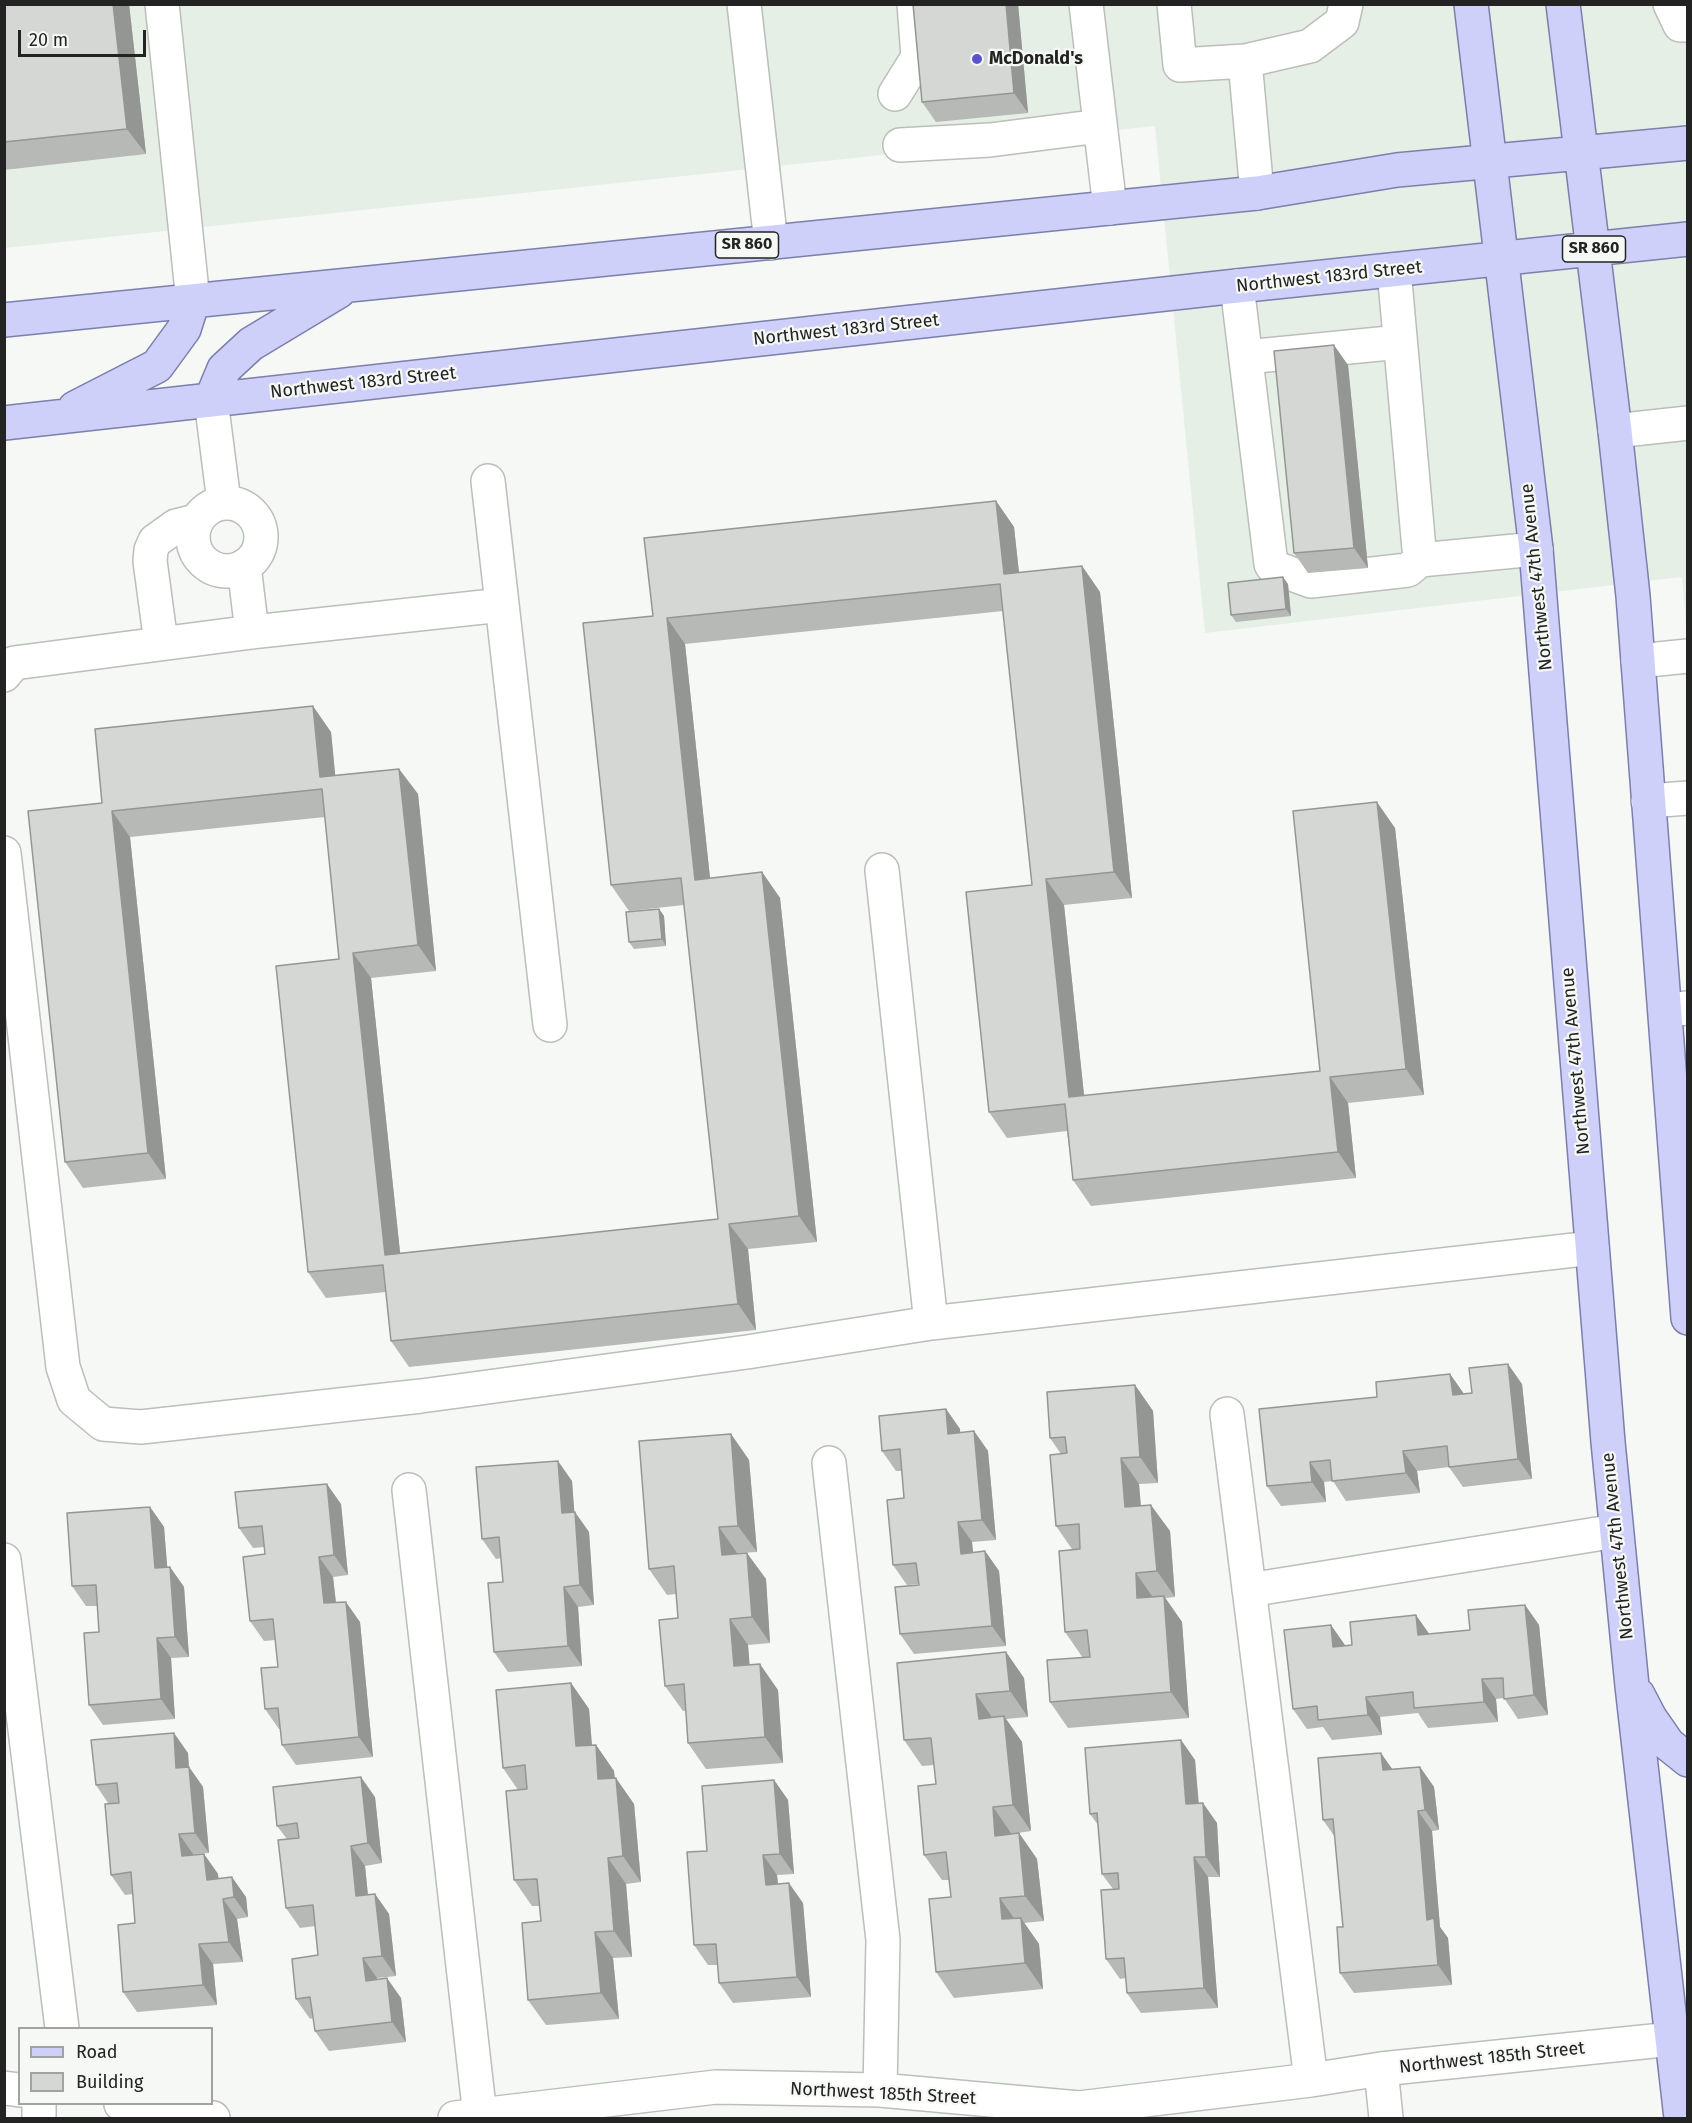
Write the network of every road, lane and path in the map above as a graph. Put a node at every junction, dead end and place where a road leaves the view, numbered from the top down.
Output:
1 (162, 4) edge
2 (744, 4) edge
3 (914, 4) edge
4 (1086, 4) edge
5 (1174, 4) edge
6 (1346, 4) edge
7 (1471, 4) edge
8 (1563, 4) edge
9 (1670, 4) edge
10 (1688, 25) edge
11 (1245, 61) junction
12 (895, 94) dead end
13 (1100, 126) junction
14 (1688, 143) edge
15 (900, 145) dead end
16 (1581, 152) junction
17 (1489, 162) junction
18 (1257, 193) junction
19 (1110, 208) junction
20 (1688, 239) edge
21 (771, 243) junction
22 (1594, 249) junction
23 (1501, 259) junction
24 (1394, 270) junction
25 (349, 285) junction
26 (1237, 286) junction
27 (193, 301) junction
28 (4, 320) edge
29 (1401, 342) junction
30 (1246, 357) junction
31 (211, 400) junction
32 (58, 417) junction
33 (4, 423) edge
34 (1688, 423) edge
35 (1616, 431) junction
36 (488, 481) dead end
37 (224, 502) junction
38 (196, 521) junction
39 (1536, 549) junction
40 (1420, 560) junction
41 (244, 566) junction
42 (502, 605) junction
43 (252, 632) junction
44 (161, 644) junction
45 (1688, 656) edge
46 (1638, 661) junction
47 (4, 675) edge
48 (1688, 798) edge
49 (1648, 801) junction
50 (4, 853) edge
51 (882, 870) dead end
52 (1677, 1009) edge
53 (550, 1025) dead end
54 (1592, 1248) junction
55 (1688, 1318) edge
56 (931, 1323) junction
57 (1227, 1414) dead end
58 (829, 1463) dead end
59 (409, 1490) dead end
60 (1616, 1531) junction
61 (4, 1560) edge
62 (1249, 1590) junction
63 (1632, 1686) junction
64 (1688, 1760) edge
65 (62, 2027) edge
66 (1680, 2041) edge
67 (1381, 2069) junction
68 (1311, 2080) junction
69 (880, 2090) junction
70 (133, 2105) edge
71 (1079, 2113) edge
72 (467, 2117) edge
73 (213, 2118) edge
74 (1386, 2118) edge
75 (1681, 2118) edge

1 - 27 street
2 - 21 street
3 - 12 street
4 - 13 street
5 - 11 street
6 - 11 street
7 - 17 main road, Northwest 47th Avenue
8 - 16 main road
9 - 10 street
11 - 18 street
13 - 15 street
13 - 19 street
14 - 16 main road, SR 860
16 - 17 main road, SR 860
16 - 22 main road
17 - 18 main road, SR 860
17 - 23 main road, Northwest 47th Avenue
18 - 19 main road, SR 860
19 - 21 main road, SR 860
20 - 22 main road, Northwest 183rd Street / SR 860
21 - 25 main road, SR 860
22 - 23 main road, Northwest 183rd Street / SR 860
22 - 35 main road
23 - 24 main road, Northwest 183rd Street / SR 860
23 - 39 main road, Northwest 47th Avenue
24 - 26 main road, Northwest 183rd Street / SR 860
24 - 29 street
25 - 27 main road, SR 860
25 - 31 main road
26 - 30 street
26 - 31 main road, Northwest 183rd Street / SR 860
27 - 28 main road, SR 860
27 - 32 main road
29 - 30 street
29 - 40 street
30 - 40 street
31 - 32 main road, Northwest 183rd Street / SR 860
31 - 37 street
32 - 33 main road, Northwest 183rd Street / SR 860
34 - 35 street
35 - 46 main road
36 - 42 street
37 - 38 street
37 - 41 street
38 - 41 street
38 - 44 street
39 - 40 street
39 - 54 main road, Northwest 47th Avenue
41 - 43 street
42 - 43 street
42 - 53 street
43 - 44 street
44 - 47 street
45 - 46 street
46 - 49 main road
48 - 49 street
49 - 52 main road
50 - 56 street
51 - 56 street
52 - 55 main road
54 - 56 street
54 - 60 main road, Northwest 47th Avenue
57 - 62 street
58 - 69 street
59 - 72 street
60 - 62 street
60 - 63 main road, Northwest 47th Avenue
61 - 65 street
62 - 68 street
63 - 64 main road
63 - 66 main road, Northwest 47th Avenue
66 - 67 street, Northwest 185th Street
66 - 75 main road, Northwest 47th Avenue
67 - 68 street, Northwest 185th Street
67 - 74 street
68 - 71 street, Northwest 185th Street
69 - 71 street, Northwest 185th Street
69 - 72 street, Northwest 185th Street
70 - 73 street

